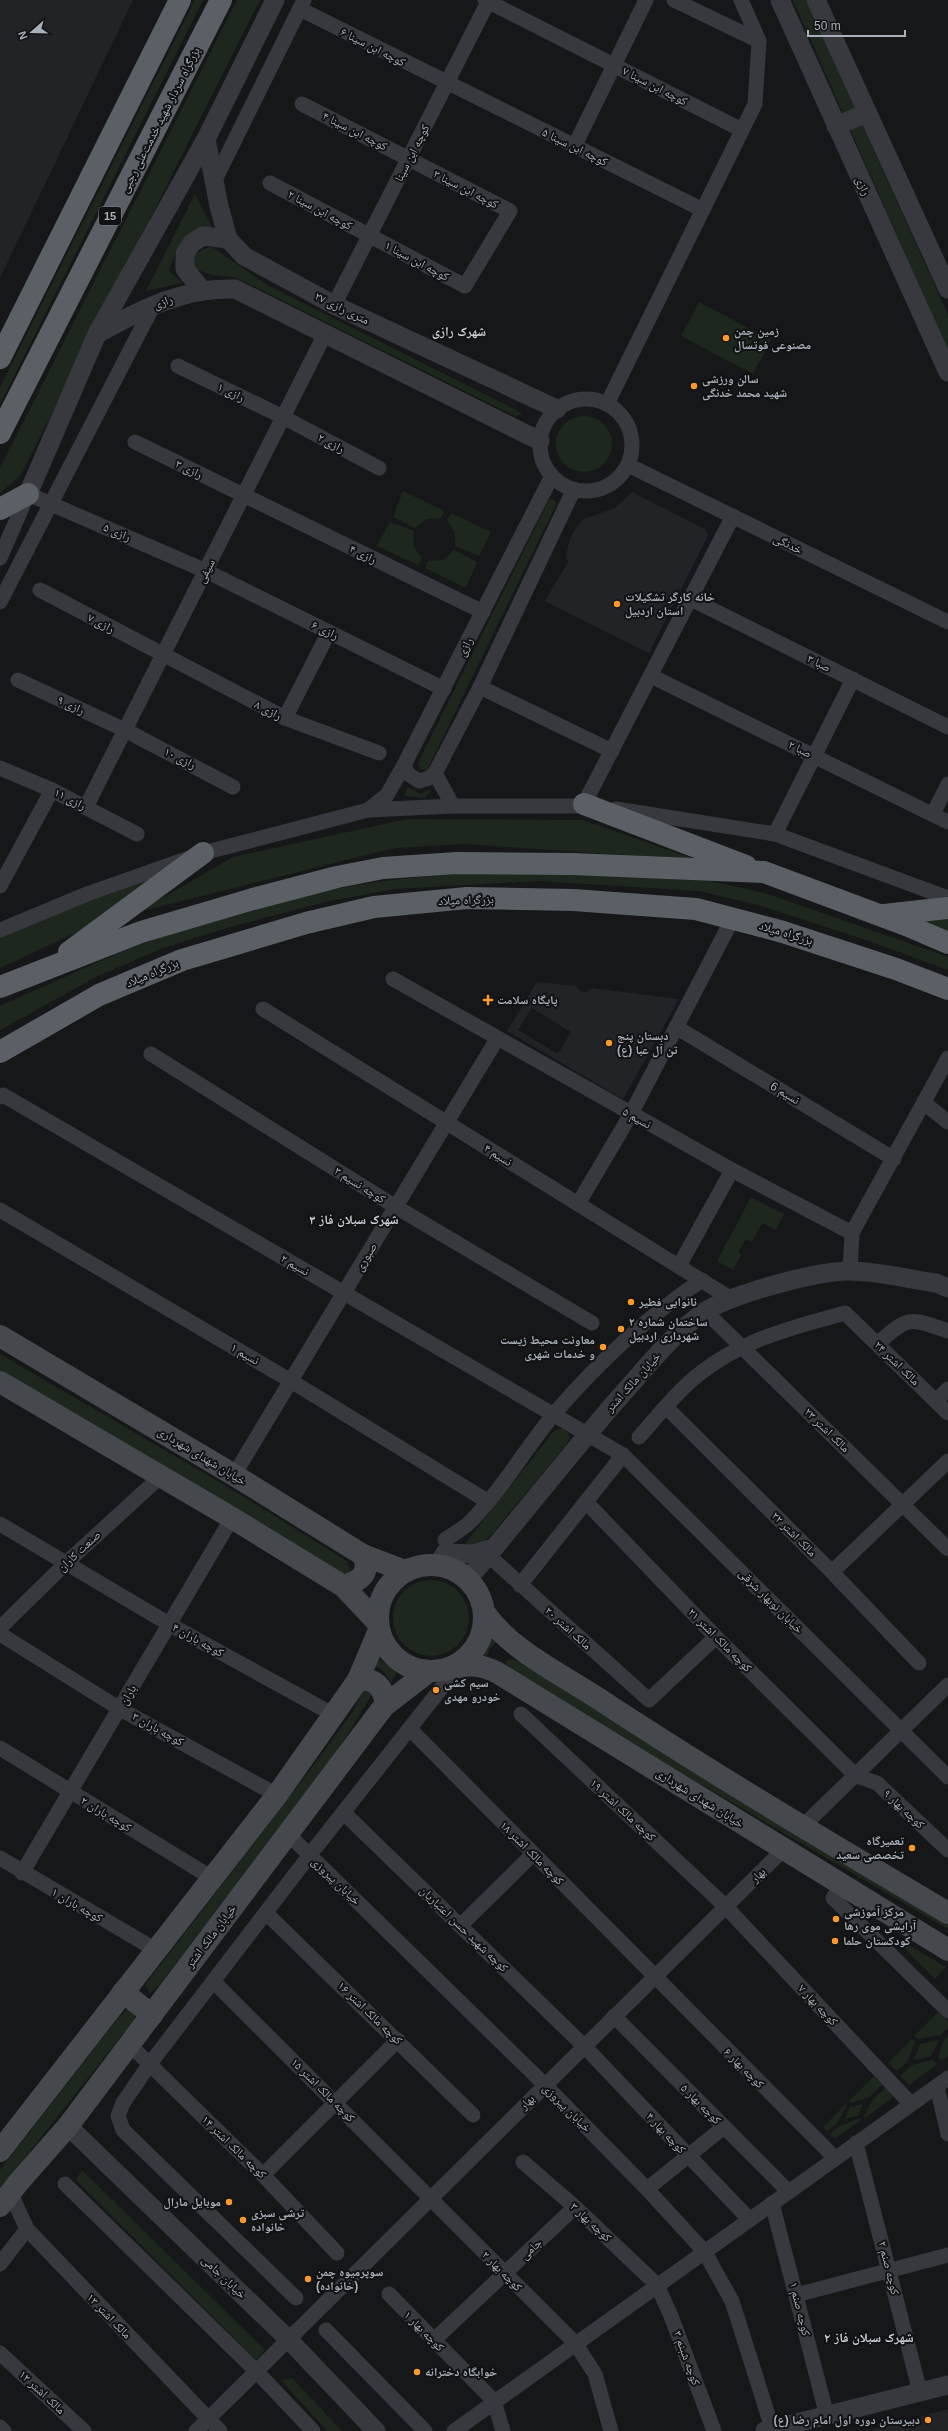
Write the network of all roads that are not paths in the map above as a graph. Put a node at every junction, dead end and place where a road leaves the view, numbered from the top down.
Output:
1 (180, 0) edge
2 (221, 0) edge
3 (275, 0) edge
4 (646, 0) edge
5 (674, 0) edge
6 (741, 0) edge
7 (780, 0) edge
8 (816, 0) edge
9 (488, 1) edge
10 (302, 5) edge
11 (759, 41) junction
12 (615, 66) junction
13 (446, 84) junction
14 (302, 104) dead end
15 (867, 113) junction
16 (836, 126) junction
17 (742, 130) junction
18 (206, 139) junction
19 (574, 147) junction
20 (408, 159) junction
21 (214, 182) junction
22 (270, 183) dead end
23 (703, 210) junction
24 (369, 236) junction
25 (228, 239) junction
26 (465, 286) joint
27 (948, 289) edge
28 (202, 290) junction
29 (334, 305) junction
30 (153, 306) junction
31 (97, 334) junction
32 (325, 334) junction
33 (0, 358) edge
34 (178, 366) dead end
35 (948, 372) edge
36 (607, 404) junction
37 (557, 409) junction
38 (283, 417) junction
39 (0, 433) edge
40 (540, 441) junction
41 (135, 442) dead end
42 (628, 465) junction
43 (379, 468) dead end
44 (552, 476) junction
45 (574, 489) junction
46 (28, 494) junction
47 (244, 495) junction
48 (51, 504) junction
49 (0, 509) edge
50 (733, 516) junction
51 (0, 558) edge
52 (206, 571) junction
53 (40, 590) dead end
54 (691, 599) junction
55 (0, 602) edge
56 (483, 612) junction
57 (948, 622) edge
58 (329, 632) junction
59 (163, 655) junction
60 (651, 676) junction
61 (852, 679) junction
62 (18, 680) dead end
63 (480, 687) junction
64 (444, 689) junction
65 (286, 718) junction
66 (948, 727) edge
67 (125, 730) junction
68 (612, 751) junction
69 (379, 753) dead end
70 (815, 756) junction
71 (404, 766) junction
72 (0, 768) edge
73 (435, 772) junction
74 (948, 784) edge
75 (234, 787) dead end
76 (52, 790) junction
77 (584, 804) junction
78 (453, 806) junction
79 (86, 807) junction
80 (368, 810) junction
81 (933, 814) junction
82 (948, 822) edge
83 (137, 834) dead end
84 (775, 834) junction
85 (203, 854) junction
86 (6, 861) edge
87 (764, 872) junction
88 (0, 886) edge
89 (948, 898) edge
90 (948, 908) edge
91 (878, 915) junction
92 (732, 918) junction
93 (0, 930) edge
94 (948, 943) edge
95 (43, 971) junction
96 (393, 979) dead end
97 (0, 987) edge
98 (948, 989) edge
99 (263, 1009) dead end
100 (676, 1027) junction
101 (496, 1039) junction
102 (0, 1052) edge
103 (151, 1054) dead end
104 (948, 1058) edge
105 (2, 1096) edge
106 (924, 1103) junction
107 (631, 1114) junction
108 (948, 1122) edge
109 (446, 1123) junction
110 (894, 1159) junction
111 (732, 1170) junction
112 (578, 1204) junction
113 (396, 1207) junction
114 (0, 1210) edge
115 (852, 1233) junction
116 (678, 1266) junction
117 (850, 1271) junction
118 (702, 1280) junction
119 (948, 1288) edge
120 (344, 1294) junction
121 (733, 1300) junction
122 (705, 1311) junction
123 (592, 1323) dead end
124 (948, 1331) edge
125 (0, 1336) edge
126 (877, 1344) junction
127 (741, 1347) junction
128 (291, 1381) junction
129 (0, 1382) edge
130 (948, 1389) edge
131 (936, 1401) junction
132 (666, 1408) junction
133 (948, 1413) edge
134 (554, 1414) junction
135 (587, 1433) junction
136 (639, 1437) dead end
137 (624, 1455) junction
138 (948, 1461) edge
139 (234, 1475) junction
140 (160, 1477) junction
141 (487, 1501) junction
142 (586, 1502) junction
143 (903, 1504) junction
144 (232, 1518) junction
145 (0, 1524) edge
146 (445, 1540) dead end
147 (948, 1549) edge
148 (491, 1552) junction
149 (363, 1555) junction
150 (65, 1564) junction
151 (438, 1565) junction
152 (405, 1571) junction
153 (832, 1572) junction
154 (468, 1579) junction
155 (520, 1585) junction
156 (343, 1586) junction
157 (484, 1612) junction
158 (169, 1624) junction
159 (378, 1627) junction
160 (0, 1628) edge
161 (0, 1634) edge
162 (716, 1637) junction
163 (513, 1642) junction
164 (919, 1663) dead end
165 (440, 1674) junction
166 (498, 1674) junction
167 (358, 1680) junction
168 (948, 1685) edge
169 (386, 1704) junction
170 (120, 1709) junction
171 (521, 1714) dead end
172 (334, 1715) junction
173 (410, 1729) junction
174 (903, 1730) junction
175 (0, 1748) edge
176 (856, 1776) junction
177 (948, 1777) edge
178 (70, 1793) junction
179 (277, 1795) junction
180 (344, 1813) junction
181 (802, 1827) junction
182 (288, 1834) junction
183 (783, 1850) junction
184 (948, 1850) edge
185 (313, 1851) junction
186 (534, 1854) junction
187 (0, 1858) edge
188 (22, 1873) junction
189 (212, 1878) junction
190 (842, 1885) junction
191 (725, 1906) junction
192 (266, 1913) junction
193 (948, 1913) edge
194 (461, 1926) junction
195 (156, 1950) junction
196 (948, 1950) edge
197 (654, 1977) junction
198 (214, 1982) junction
199 (122, 1992) junction
200 (948, 2011) edge
201 (152, 2015) junction
202 (614, 2016) junction
203 (398, 2040) junction
204 (130, 2045) junction
205 (584, 2046) junction
206 (150, 2064) junction
207 (942, 2082) edge
208 (544, 2085) junction
209 (335, 2102) junction
210 (910, 2103) junction
211 (473, 2115) dead end
212 (68, 2126) junction
213 (724, 2127) junction
214 (948, 2134) edge
215 (856, 2143) junction
216 (0, 2151) edge
217 (688, 2156) junction
218 (835, 2158) junction
219 (523, 2162) dead end
220 (263, 2175) junction
221 (65, 2184) dead end
222 (647, 2189) junction
223 (788, 2192) junction
224 (5, 2199) edge
225 (430, 2199) junction
226 (772, 2203) junction
227 (575, 2207) junction
228 (749, 2219) junction
229 (27, 2229) junction
230 (704, 2252) junction
231 (337, 2253) dead end
232 (948, 2255) edge
233 (0, 2264) edge
234 (890, 2271) junction
235 (505, 2274) junction
236 (657, 2285) junction
237 (389, 2294) dead end
238 (796, 2295) junction
239 (296, 2298) dead end
240 (326, 2330) dead end
241 (288, 2339) junction
242 (434, 2340) junction
243 (575, 2343) junction
244 (0, 2352) edge
245 (256, 2371) junction
246 (948, 2385) edge
247 (920, 2392) junction
248 (494, 2401) junction
249 (827, 2416) junction
250 (208, 2419) junction
251 (0, 2427) edge
252 (770, 2430) edge
253 (4, 2431) edge
254 (84, 2431) edge
255 (196, 2431) edge
256 (220, 2431) edge
257 (313, 2431) edge
258 (376, 2431) edge
259 (425, 2431) edge
260 (454, 2431) edge
261 (503, 2431) edge
262 (611, 2431) edge
263 (714, 2431) edge

1 - 33 highway
2 - 39 highway, بزرگراه سردار شهید خدمت‌علی رجبی / 15
3 - 18 street
4 - 12 street
5 - 11 street
6 - 11 street
7 - 16 street, رازی
8 - 15 street
9 - 12 street, کوچه ابن سینا ۷
9 - 13 street, کوچه ابن سینا
10 - 13 street, کوچه ابن سینا ۶
10 - 21 street
11 - 17 street
12 - 17 street, کوچه ابن سینا ۷
12 - 19 street
13 - 19 street, کوچه ابن سینا ۵
13 - 20 street, کوچه ابن سینا
14 - 20 street, کوچه ابن سینا ۴
15 - 16 street
15 - 27 street
16 - 35 street, رازی
17 - 23 street
18 - 21 street, ۲۷ متری رازی
18 - 31 street
19 - 23 street, کوچه ابن سینا ۵
20 - 24 street, کوچه ابن سینا
20 - 26 street, کوچه ابن سینا ۳
21 - 25 street, ۲۷ متری رازی
22 - 24 street, کوچه ابن سینا ۲
23 - 36 street
24 - 26 street, کوچه ابن سینا ۱
24 - 29 street, کوچه ابن سینا
25 - 28 street
25 - 29 street, ۲۷ متری رازی
28 - 30 street, رازی
28 - 32 street, رازی
29 - 37 street, ۲۷ متری رازی
30 - 31 street, رازی
30 - 48 street
31 - 46 street
32 - 38 street, سیفی
32 - 40 street
34 - 38 street, رازی ۱
36 - 37 street
36 - 42 street
37 - 40 street
38 - 43 street, رازی ۲
38 - 47 street, سیفی
40 - 44 street
41 - 47 street, رازی ۳
42 - 45 street
42 - 50 street, خدنگی
44 - 45 street
44 - 56 street, رازی
45 - 63 street
46 - 48 street, رازی ۵
46 - 49 highway
46 - 51 street
47 - 52 street, سیفی
47 - 56 street, رازی ۴
48 - 52 street, رازی ۵
48 - 55 street
50 - 54 street
50 - 57 street, خدنگی
52 - 58 street, رازی ۶
52 - 59 street, سیفی
53 - 59 street, رازی ۷
54 - 60 street
54 - 61 street, صبا ۳
56 - 64 street, رازی
58 - 64 street, رازی ۶
58 - 65 street
59 - 65 street, رازی ۸
59 - 67 street, سیفی
60 - 68 street
60 - 70 street, صبا ۲
61 - 66 street, صبا ۳
61 - 70 street
62 - 67 street, رازی ۹
63 - 68 street
63 - 73 street
64 - 71 street, رازی
65 - 69 street, رازی ۸
67 - 75 street, رازی ۱۰
67 - 79 street, سیفی
68 - 77 street
70 - 81 street, صبا ۲
70 - 84 street
71 - 73 street
71 - 80 street, رازی
72 - 76 street, رازی ۱۱
73 - 78 street
74 - 81 street
76 - 79 street, رازی ۱۱
76 - 86 street
77 - 78 street
77 - 84 street
77 - 87 highway
78 - 80 street
79 - 83 street, رازی ۱۱
80 - 85 street
81 - 82 street, صبا ۲
84 - 89 street
85 - 93 street
85 - 95 highway
86 - 88 street
87 - 91 highway
87 - 95 highway
90 - 91 highway
91 - 94 highway
92 - 98 highway, بزرگراه میلاد
92 - 100 street
92 - 102 highway, بزرگراه میلاد
95 - 97 highway
96 - 101 street, نسیم ۵
99 - 109 street, نسیم ۴
100 - 107 street
100 - 110 street, نسیم 6
101 - 107 street, نسیم ۵
101 - 109 street, صبوری
103 - 113 street, کوچه نسیم ۳
104 - 106 street
105 - 120 street, نسیم ۲
106 - 108 street
106 - 110 street
107 - 111 street, نسیم ۵
107 - 112 street
109 - 112 street, نسیم ۴
109 - 113 street, صبوری
110 - 115 street
111 - 115 street, نسیم ۵
111 - 116 street
112 - 116 street, نسیم ۴
113 - 120 street, صبوری
113 - 123 street, کوچه نسیم ۳
114 - 128 street, نسیم ۱
115 - 117 street
116 - 118 street, نسیم ۴
117 - 119 street, خیابان مالک اشتر
117 - 121 street, خیابان مالک اشتر
118 - 121 street, نسیم ۴
118 - 134 street
120 - 128 street, صبوری
120 - 134 street, نسیم ۲
121 - 122 street, خیابان مالک اشتر
122 - 127 street, مالک اشتر ۲۳
122 - 135 street, خیابان مالک اشتر
124 - 126 street
125 - 139 main road, خیابان شهدای شهرداری
126 - 127 street, مالک اشتر ۲۴
126 - 131 street, مالک اشتر ۲۴
127 - 132 street
127 - 143 street, مالک اشتر ۲۳
128 - 139 street, صبوری
128 - 141 street, نسیم ۱
129 - 140 main road
130 - 131 street
131 - 133 street, مالک اشتر ۲۴
132 - 136 street
132 - 153 street, مالک اشتر ۲۲
134 - 135 street, نسیم ۲
134 - 141 street
135 - 137 street, خیابان نوبهار شرقی
135 - 148 street, خیابان مالک اشتر
137 - 142 street
137 - 174 street, خیابان نوبهار شرقی
138 - 143 street
139 - 149 main road, خیابان شهدای شهرداری
140 - 144 main road
140 - 150 street, صنعت کاران
141 - 146 street
142 - 155 street
142 - 162 street, کوچه مالک اشتر ۲۱
143 - 147 street, مالک اشتر ۲۳
143 - 153 street
144 - 156 main road
144 - 158 street, باران
145 - 150 street, کوچه باران ۴
148 - 151 street
148 - 154 street, خیابان مالک اشتر
148 - 155 street, مالک اشتر ۲۰
149 - 152 main road, خیابان شهدای شهرداری
149 - 156 main road
150 - 158 street, کوچه باران ۴
150 - 160 street, صنعت کاران
151 - 152 main road
151 - 154 main road
152 - 159 main road
153 - 164 street, مالک اشتر ۲۲
154 - 157 main road
155 - 162 street, مالک اشتر ۲۰
156 - 159 main road
157 - 163 main road
157 - 165 main road
158 - 170 street, باران
158 - 172 street, کوچه باران ۴
159 - 165 main road
159 - 167 main road
161 - 170 street, کوچه باران ۳
162 - 176 street, کوچه مالک اشتر ۲۱
163 - 166 main road
163 - 181 main road
165 - 166 main road, خیابان شهدای شهرداری
165 - 169 main road, خیابان مالک اشتر
165 - 173 street
166 - 183 main road, خیابان شهدای شهرداری
167 - 169 main road
167 - 172 main road
168 - 174 street
169 - 182 main road, خیابان مالک اشتر
170 - 178 street, باران
170 - 179 street, کوچه باران ۳
171 - 191 street, کوچه مالک اشتر ۱۹
172 - 179 main road
173 - 180 street
173 - 186 street, کوچه مالک اشتر ۱۸
174 - 176 street
174 - 177 street, خیابان نوبهار شرقی
175 - 178 street, کوچه باران ۲
176 - 181 street
176 - 184 street, کوچه بهار ۹
178 - 188 street, باران
178 - 189 street, کوچه باران ۲
179 - 189 main road
180 - 185 street
180 - 194 street, کوچه شهید حسن اعتباریان
181 - 193 main road
182 - 185 street, خیابان پیروزی
182 - 201 main road, خیابان مالک اشتر
183 - 190 main road, خیابان شهدای شهرداری
183 - 191 street, بهار
185 - 192 street
185 - 208 street, خیابان پیروزی
186 - 194 street
186 - 197 street, کوچه مالک اشتر ۱۸
187 - 188 street, کوچه باران ۱
188 - 195 street, کوچه باران ۱
189 - 195 main road
190 - 196 main road, خیابان شهدای شهرداری
190 - 200 street
191 - 197 street, بهار
191 - 210 street, کوچه بهار ۷
192 - 198 street
192 - 203 street, کوچه مالک اشتر ۱۶
194 - 205 street, کوچه شهید حسن اعتباریان
195 - 199 main road
197 - 202 street, بهار
197 - 218 street, کوچه بهار ۶
198 - 206 street
198 - 209 street, کوچه مالک اشتر ۱۵
199 - 201 main road
199 - 216 main road
201 - 204 main road, خیابان مالک اشتر
202 - 205 street, بهار
202 - 213 street, کوچه بهار ۵
203 - 209 street
203 - 211 street, کوچه مالک اشتر ۱۶
204 - 206 street, کوچه مالک اشتر ۱۴
204 - 212 main road, خیابان مالک اشتر
205 - 208 street, بهار
205 - 217 street, کوچه بهار ۴
206 - 220 street, کوچه مالک اشتر ۱۴
206 - 239 street
207 - 210 street
207 - 214 street
208 - 222 street, خیابان پیروزی
208 - 225 street, بهار
209 - 220 street
209 - 225 street, کوچه مالک اشتر ۱۵
210 - 215 street
212 - 224 main road, خیابان مالک اشتر
212 - 241 street, خیابان جامی
213 - 217 street
213 - 223 street, کوچه بهار ۵
215 - 218 street
215 - 234 street, کوچه صنم ۲
217 - 222 street
217 - 228 street, کوچه بهار ۴
218 - 223 street
219 - 227 street, کوچه بهار ۳
220 - 231 street, کوچه مالک اشتر ۱۴
221 - 245 street
222 - 230 street, خیابان پیروزی
223 - 226 street
224 - 229 street, مالک اشتر ۱۳
225 - 235 street, کوچه بهار ۲
225 - 241 street, بهار
226 - 228 street
226 - 238 street, کوچه صنم ۱
227 - 235 street, جامی
227 - 236 street, کوچه بهار ۳
228 - 230 street
229 - 233 street
229 - 250 street, مالک اشتر ۱۳
230 - 236 street
230 - 252 street, خیابان پیروزی
232 - 234 street
234 - 238 street
234 - 247 street, کوچه صنم ۲
235 - 242 street, جامی
235 - 243 street, کوچه بهار ۲
236 - 243 street
236 - 263 street, کوچه شبنم ۳
237 - 242 street, کوچه بهار ۱
238 - 249 street, کوچه صنم ۱
240 - 259 street
241 - 245 street, بهار
241 - 258 street, خیابان جامی
242 - 248 street, کوچه بهار ۱
243 - 248 street
243 - 262 street, کوچه بهار ۲
244 - 254 street, مالک اشتر ۱۲
245 - 250 street, بهار
245 - 257 street
246 - 247 street
247 - 249 street
248 - 260 street
248 - 261 street
249 - 252 street
250 - 255 street, بهار
250 - 256 street, مالک اشتر ۱۳
251 - 253 street

